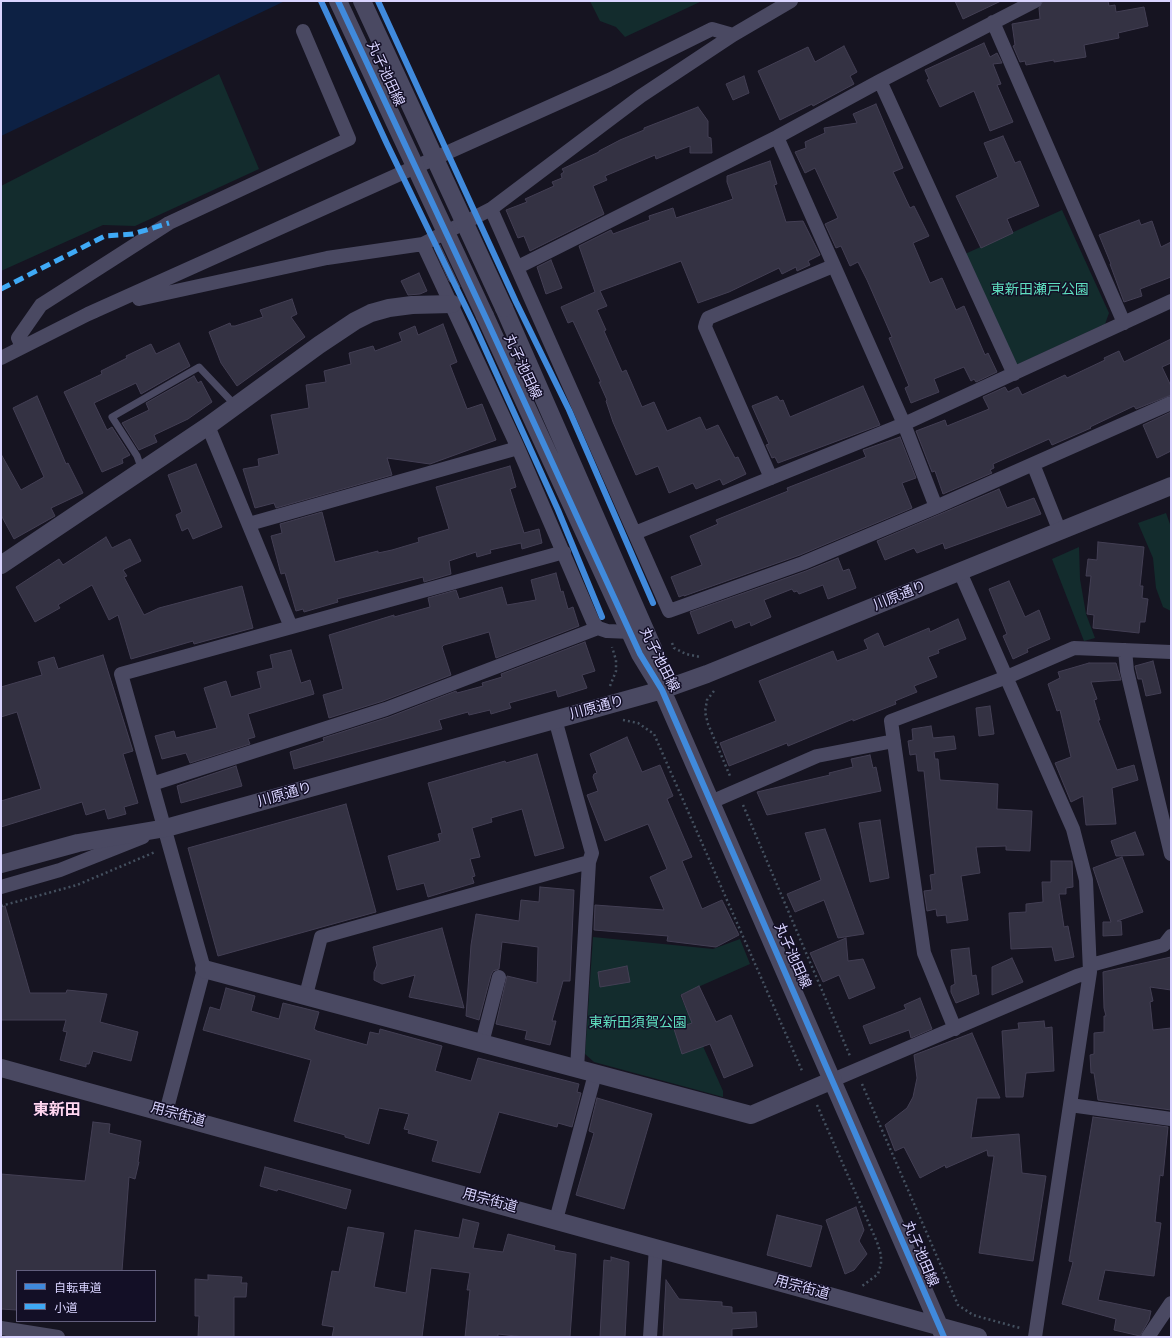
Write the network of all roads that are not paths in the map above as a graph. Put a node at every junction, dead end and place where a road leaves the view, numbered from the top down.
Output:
1 (338, 1) edge
2 (362, 1) edge
3 (791, 1) edge
4 (1035, 1) edge
5 (993, 22) junction
6 (303, 31) dead end
7 (733, 35) junction
8 (880, 81) junction
9 (777, 137) junction
10 (491, 209) junction
11 (423, 244) junction
12 (833, 266) junction
13 (518, 267) junction
14 (1171, 301) edge
15 (452, 304) junction
16 (88, 314) junction
17 (1124, 323) junction
18 (22, 347) junction
19 (1, 358) edge
20 (1014, 374) junction
21 (1171, 403) edge
22 (235, 406) junction
23 (904, 424) junction
24 (208, 426) junction
25 (518, 448) junction
26 (1033, 464) junction
27 (142, 470) junction
28 (771, 478) junction
29 (1171, 486) edge
30 (936, 506) junction
31 (249, 524) junction
32 (1060, 532) junction
33 (635, 533) junction
34 (564, 552) junction
35 (1, 565) edge
36 (960, 572) junction
37 (602, 625) junction
38 (291, 627) junction
39 (631, 632) junction
40 (1125, 650) junction
41 (646, 651) junction
42 (1171, 652) edge
43 (1007, 677) junction
44 (662, 690) junction
45 (555, 719) junction
46 (894, 741) junction
47 (152, 784) junction
48 (711, 802) junction
49 (166, 828) junction
50 (1171, 854) edge
51 (589, 862) junction
52 (1, 864) edge
53 (1, 887) edge
54 (1171, 936) edge
55 (204, 969) junction
56 (1090, 969) junction
57 (499, 977) dead end
58 (306, 995) junction
59 (955, 1029) junction
60 (482, 1043) junction
61 (1, 1068) edge
62 (577, 1069) junction
63 (595, 1074) junction
64 (833, 1080) junction
65 (1070, 1105) junction
66 (166, 1112) junction
67 (1171, 1119) edge
68 (556, 1220) junction
69 (656, 1247) junction
70 (1171, 1303) edge
71 (1, 1328) edge
72 (941, 1331) edge
73 (1035, 1334) edge
74 (58, 1337) edge
75 (650, 1337) edge
76 (978, 1337) edge
77 (1148, 1337) edge

1 - 39 street, 丸子池田線, bridge
2 - 41 street, 丸子池田線, bridge
3 - 7 street
4 - 5 street
5 - 8 street
5 - 17 street
6 - 18 street
7 - 10 street
7 - 16 street
8 - 9 street
8 - 20 street
9 - 12 street
9 - 13 street
10 - 11 street
10 - 13 street
11 - 15 street
11 - 16 street
12 - 23 street
12 - 28 street
13 - 33 street
14 - 17 street
15 - 22 street
15 - 25 street
16 - 18 street
17 - 20 street
18 - 19 street
20 - 23 street
21 - 26 street
22 - 24 street
22 - 27 lane
23 - 28 street
23 - 30 street
24 - 27 street
24 - 31 street
25 - 31 street
25 - 34 street
26 - 30 street
26 - 32 street
27 - 35 street
28 - 33 street
29 - 32 street, 川原通り
30 - 33 street
31 - 38 street
32 - 36 street, 川原通り
34 - 37 street
34 - 38 street
36 - 43 street
36 - 44 street, 川原通り
37 - 39 street
37 - 47 street
38 - 47 street
39 - 41 street, 丸子池田線
40 - 42 street
40 - 43 street
40 - 50 street
41 - 44 street, 丸子池田線
43 - 46 street
43 - 56 street
44 - 45 street, 川原通り
44 - 48 street, 丸子池田線
45 - 49 street, 川原通り
45 - 51 street
46 - 48 street
46 - 59 street
47 - 49 street
48 - 64 street, 丸子池田線
49 - 52 street, 川原通り
49 - 53 street
49 - 55 street
51 - 58 street
51 - 62 street
54 - 56 street
55 - 58 street
55 - 66 street
56 - 59 street
56 - 65 street
57 - 60 street
58 - 60 street
59 - 64 street
60 - 62 street
61 - 66 street, 用宗街道
62 - 63 street
63 - 64 street
63 - 68 street
64 - 72 street, 丸子池田線
65 - 67 street
65 - 73 street
66 - 68 street, 用宗街道
68 - 69 street, 用宗街道
69 - 72 street, 用宗街道
69 - 75 street
70 - 77 street
71 - 74 street
72 - 76 street, 用宗街道

